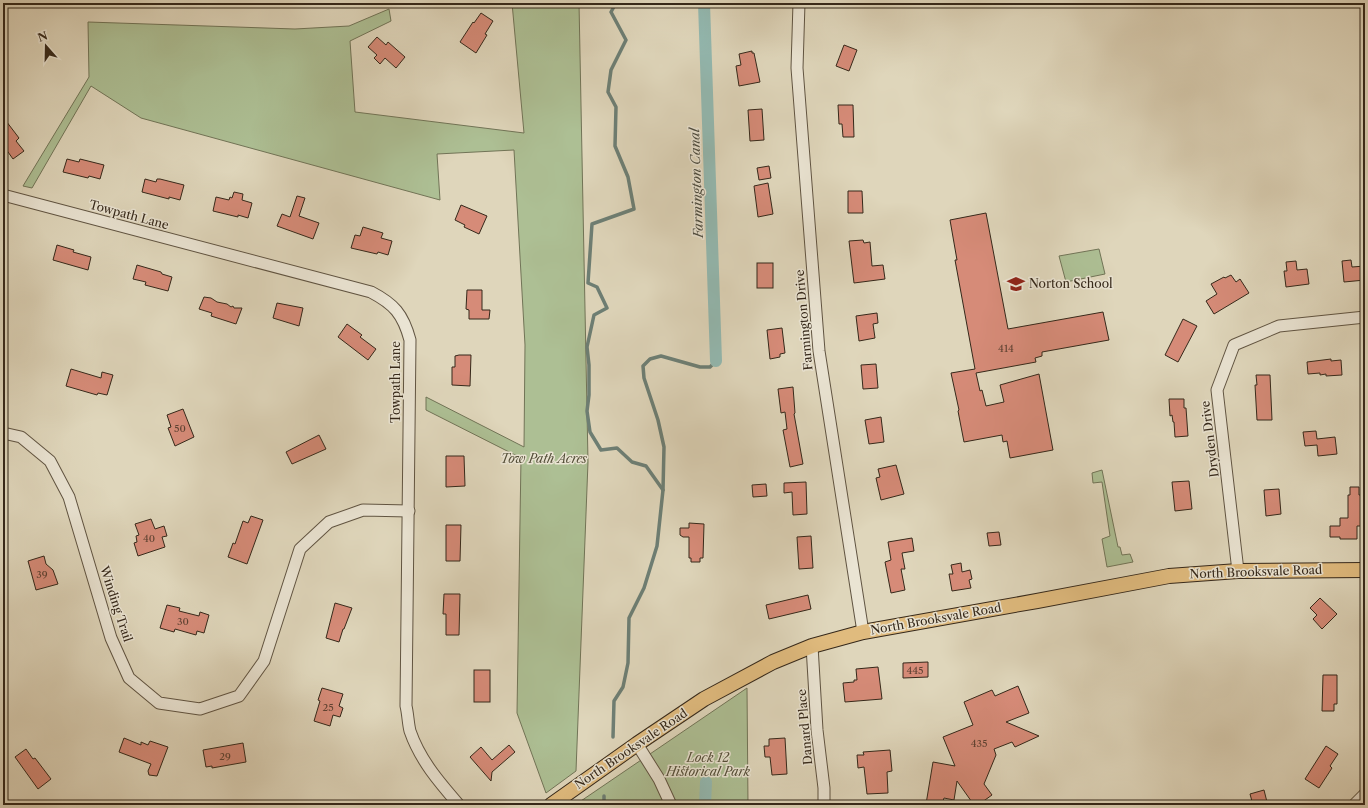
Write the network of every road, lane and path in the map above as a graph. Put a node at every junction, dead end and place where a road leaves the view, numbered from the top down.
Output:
1 (799, 3) edge
2 (3, 195) edge
3 (1365, 318) edge
4 (3, 433) edge
5 (409, 511) junction
6 (1365, 570) edge
7 (1238, 571) junction
8 (863, 632) junction
9 (812, 646) junction
10 (637, 744) junction
11 (1365, 794) edge
12 (459, 805) edge
13 (551, 805) edge
14 (671, 805) edge
15 (824, 805) edge
16 (1354, 805) edge

1 - 8 street, Farmington Drive
2 - 5 street, Towpath Lane
3 - 7 street, Dryden Drive
4 - 5 street, Winding Trail
5 - 12 street, Towpath Lane
6 - 7 main road, North Brooksvale Road
7 - 8 main road, North Brooksvale Road
8 - 9 main road, North Brooksvale Road
9 - 10 main road, North Brooksvale Road
9 - 15 street, Danard Place
10 - 13 main road, North Brooksvale Road
10 - 14 street
11 - 16 street

